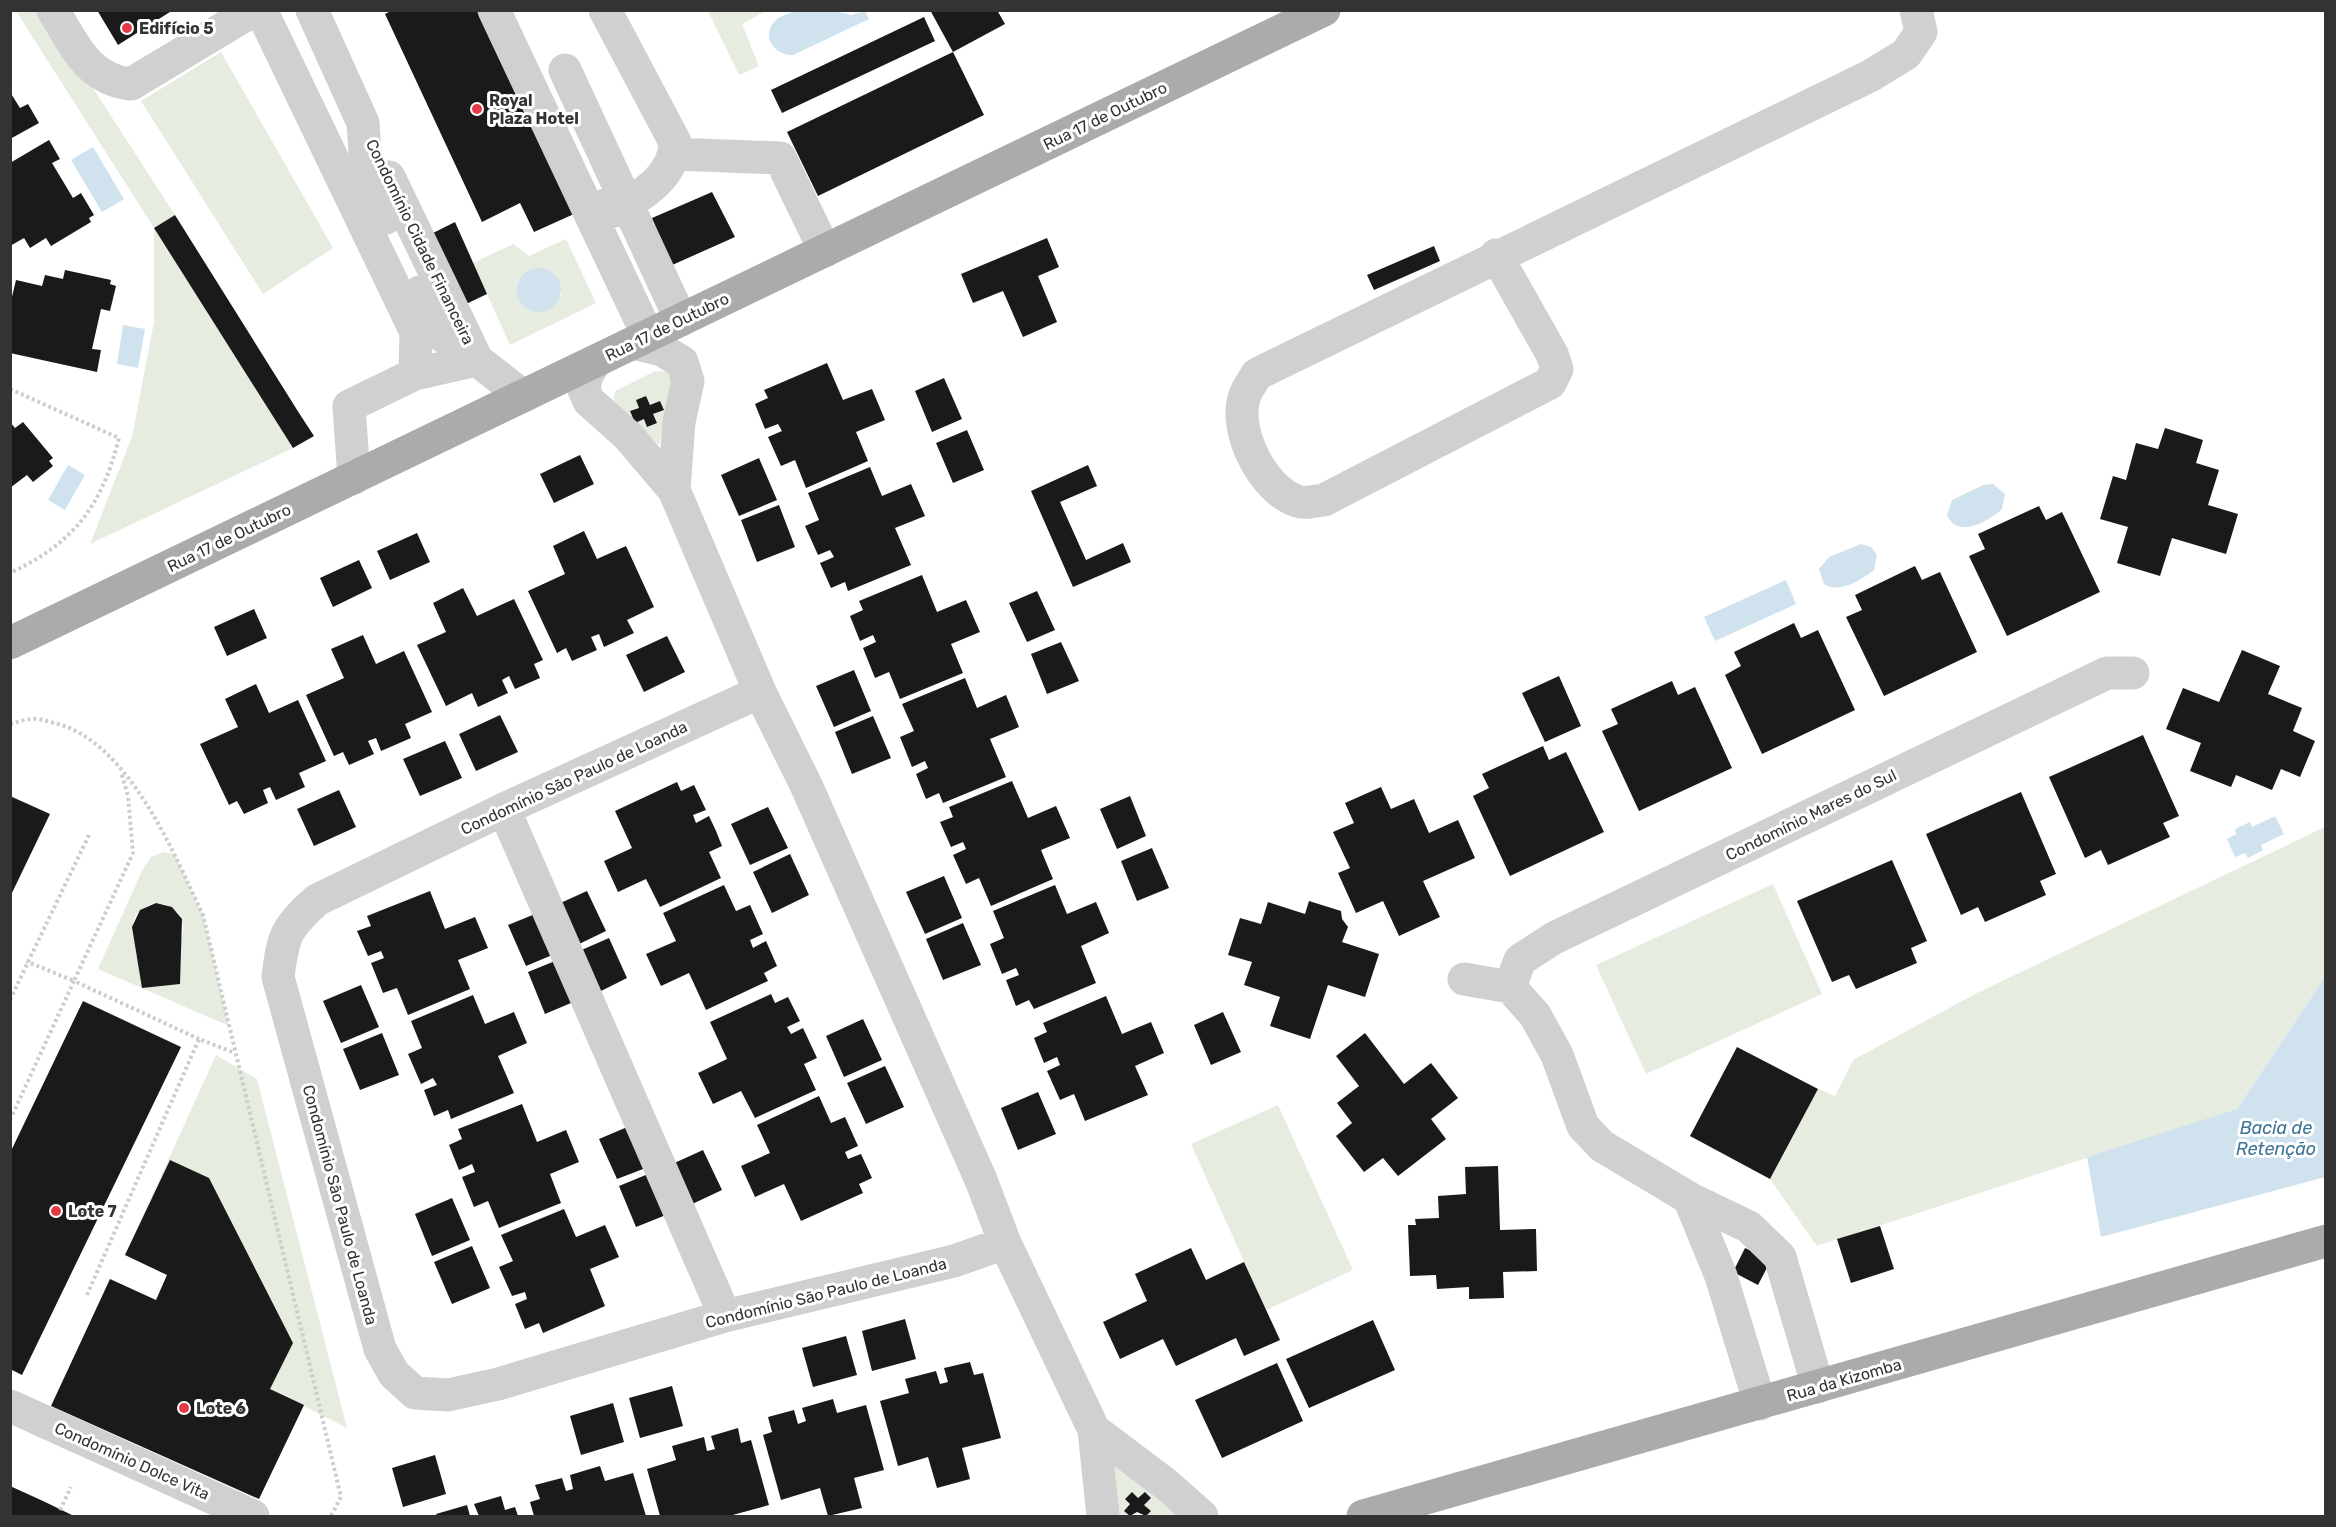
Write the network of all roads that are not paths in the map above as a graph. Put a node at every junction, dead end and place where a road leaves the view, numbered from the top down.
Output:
1 (53, 10) edge
2 (254, 10) edge
3 (262, 10) edge
4 (312, 10) edge
5 (494, 10) edge
6 (605, 10) edge
7 (1323, 10) edge
8 (1916, 10) edge
9 (675, 154) junction
10 (627, 206) junction
11 (593, 220) junction
12 (825, 251) junction
13 (1496, 255) junction
14 (681, 320) junction
15 (641, 339) junction
16 (477, 360) junction
17 (595, 362) junction
18 (415, 374) junction
19 (523, 396) junction
20 (354, 478) junction
21 (674, 490) junction
22 (10, 643) edge
23 (2133, 673) dead end
24 (760, 692) junction
25 (504, 809) junction
26 (1464, 979) dead end
27 (1510, 987) junction
28 (1689, 1198) junction
29 (2325, 1241) edge
30 (1005, 1243) junction
31 (725, 1316) junction
32 (1818, 1388) junction
33 (1760, 1404) junction
34 (10, 1406) edge
35 (1094, 1430) junction
36 (253, 1516) edge
37 (1103, 1516) edge
38 (1202, 1516) edge
39 (1362, 1516) edge

1 - 2 street
3 - 18 street, Condomínio Cidade Financeira
4 - 16 street, Condomínio Cidade Financeira
5 - 11 street
6 - 9 street
7 - 12 main road, Rua 17 de Outubro
8 - 13 street
9 - 10 street
9 - 12 street
10 - 11 street
10 - 11 street
10 - 14 street
11 - 15 street
12 - 14 main road, Rua 17 de Outubro
13 - 13 street
14 - 15 main road, Rua 17 de Outubro
15 - 17 main road, Rua 17 de Outubro
15 - 21 street
16 - 18 street, Condomínio Cidade Financeira
16 - 19 street, Condomínio Cidade Financeira
17 - 19 main road, Rua 17 de Outubro
17 - 21 street
18 - 20 street, Condomínio Cidade Financeira
19 - 20 main road, Rua 17 de Outubro
20 - 22 main road, Rua 17 de Outubro
21 - 24 street
23 - 27 street, Condomínio Mares do Sul
24 - 25 street, Condomínio São Paulo de Loanda
24 - 30 street
25 - 31 street
25 - 31 street, Condomínio São Paulo de Loanda
26 - 27 street
27 - 28 street
28 - 32 street
28 - 33 street
29 - 32 main road, Rua da Kizomba
30 - 31 street, Condomínio São Paulo de Loanda
30 - 35 street
32 - 33 main road, Rua da Kizomba
33 - 39 main road, Rua da Kizomba
34 - 36 street, Condomínio Dolce Vita
35 - 37 street
35 - 38 street

